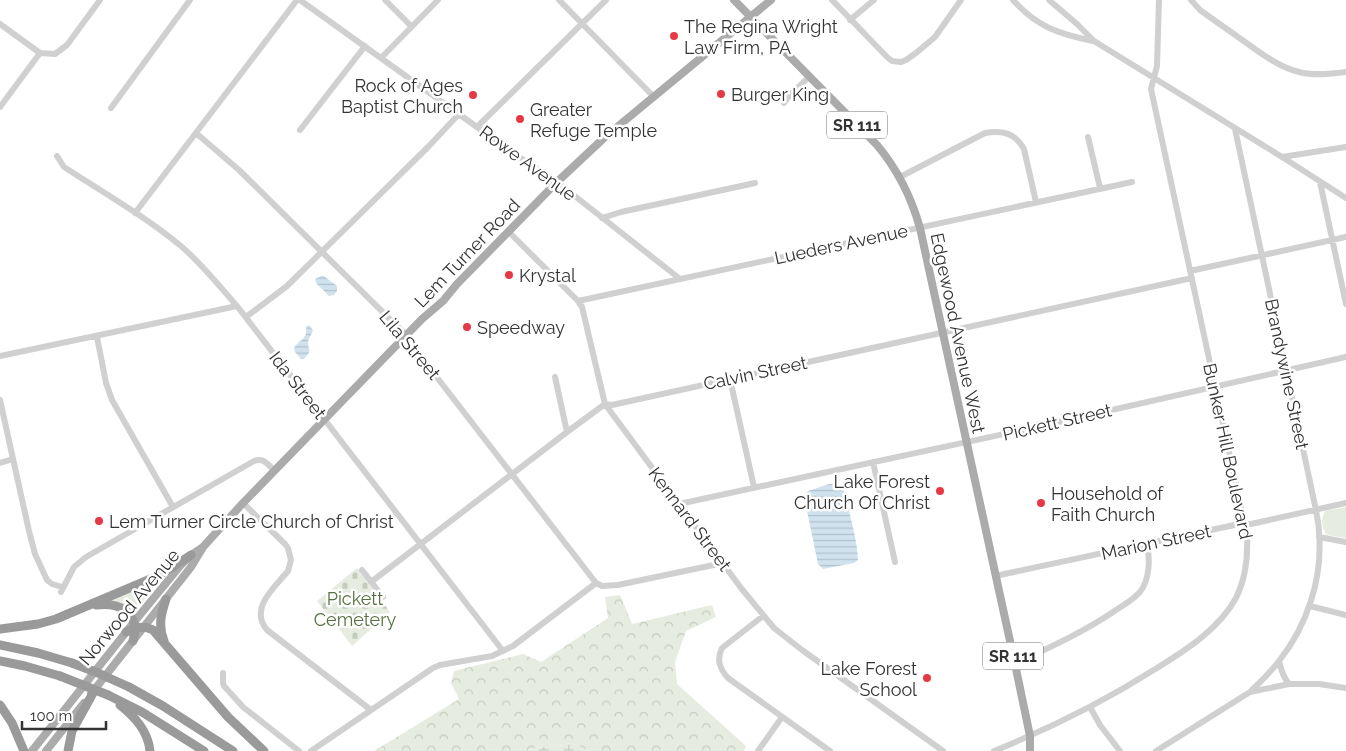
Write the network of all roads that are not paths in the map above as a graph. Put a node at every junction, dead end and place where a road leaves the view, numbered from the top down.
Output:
1 (100, 0) edge
2 (190, 0) edge
3 (298, 0) edge
4 (385, 0) edge
5 (438, 0) edge
6 (559, 0) edge
7 (606, 0) edge
8 (734, 0) edge
9 (770, 0) edge
10 (832, 0) edge
11 (874, 0) edge
12 (961, 0) edge
13 (1013, 0) edge
14 (1049, 0) edge
15 (1159, 0) edge
16 (1191, 0) edge
17 (750, 17) junction
18 (850, 20) junction
19 (0, 24) edge
20 (582, 24) junction
21 (411, 26) junction
22 (1094, 41) junction
23 (365, 46) junction
24 (40, 53) junction
25 (381, 58) junction
26 (1346, 72) edge
27 (810, 76) junction
28 (1154, 78) junction
29 (653, 96) junction
30 (2, 98) edge
31 (784, 102) dead end
32 (0, 107) edge
33 (111, 108) dead end
34 (459, 114) junction
35 (478, 126) junction
36 (1235, 129) junction
37 (300, 130) dead end
38 (196, 133) junction
39 (1088, 137) dead end
40 (1346, 147) edge
41 (57, 156) dead end
42 (1282, 157) junction
43 (900, 177) junction
44 (557, 182) junction
45 (1132, 182) dead end
46 (1320, 182) junction
47 (755, 183) dead end
48 (1100, 188) junction
49 (1346, 198) edge
50 (1036, 202) junction
51 (135, 213) junction
52 (602, 218) junction
53 (920, 228) junction
54 (509, 232) junction
55 (1346, 237) edge
56 (1332, 240) junction
57 (322, 252) junction
58 (1262, 255) junction
59 (1190, 271) junction
60 (1192, 278) junction
61 (680, 279) junction
62 (578, 301) junction
63 (1346, 304) edge
64 (237, 306) junction
65 (246, 317) junction
66 (942, 332) junction
67 (406, 336) junction
68 (97, 337) junction
69 (0, 356) edge
70 (1346, 357) edge
71 (1286, 370) junction
72 (555, 377) dead end
73 (730, 379) junction
74 (1214, 386) junction
75 (0, 400) edge
76 (605, 404) junction
77 (325, 420) junction
78 (567, 432) junction
79 (966, 442) junction
80 (13, 459) junction
81 (874, 462) junction
82 (0, 463) edge
83 (275, 471) junction
84 (512, 474) junction
85 (754, 488) junction
86 (243, 503) junction
87 (679, 504) junction
88 (1346, 504) edge
89 (173, 508) junction
90 (1316, 510) junction
91 (1245, 524) junction
92 (1319, 537) junction
93 (1346, 542) edge
94 (421, 544) junction
95 (1147, 544) junction
96 (203, 547) junction
97 (191, 555) junction
98 (895, 562) dead end
99 (723, 563) junction
100 (362, 570) dead end
101 (995, 576) junction
102 (371, 582) junction
103 (599, 584) junction
104 (383, 597) dead end
105 (166, 599) junction
106 (1310, 606) junction
107 (85, 607) junction
108 (1346, 615) edge
109 (763, 616) junction
110 (138, 625) junction
111 (0, 629) edge
112 (126, 632) joint
113 (133, 641) joint
114 (0, 644) edge
115 (166, 646) junction
116 (503, 651) junction
117 (0, 661) edge
118 (1279, 661) junction
119 (1015, 664) junction
120 (223, 673) dead end
121 (1289, 684) junction
122 (1346, 688) edge
123 (1250, 692) junction
124 (93, 693) junction
125 (118, 701) junction
126 (0, 705) edge
127 (1090, 708) junction
128 (370, 710) junction
129 (782, 717) junction
130 (16, 732) junction
131 (1030, 736) junction
132 (18, 751) edge
133 (24, 751) edge
134 (32, 751) edge
135 (46, 751) edge
136 (68, 751) edge
137 (150, 751) edge
138 (204, 751) edge
139 (233, 751) edge
140 (264, 751) edge
141 (299, 751) edge
142 (311, 751) edge
143 (758, 751) edge
144 (830, 751) edge
145 (943, 751) edge
146 (994, 751) edge
147 (1030, 751) edge
148 (1036, 751) edge
149 (1120, 751) edge
150 (1156, 751) edge

1 - 24 street
2 - 33 street
3 - 23 street, Rowe Avenue
3 - 38 street
4 - 21 street
5 - 21 street
6 - 20 street
7 - 20 street
8 - 17 main road, Edgewood Avenue West / SR 111
9 - 17 main road, Lem Turner Road
10 - 18 street
11 - 18 street
12 - 18 street
13 - 22 street
14 - 22 street
15 - 28 street, Bunker Hill Boulevard
16 - 26 street
17 - 27 main road, Edgewood Avenue West / SR 111
17 - 29 main road, Lem Turner Road
19 - 24 street
20 - 29 street
20 - 35 street
21 - 25 street
22 - 28 street
23 - 25 street, Rowe Avenue
23 - 37 street
24 - 30 street
25 - 34 street, Rowe Avenue
27 - 31 street
27 - 43 main road, Edgewood Avenue West / SR 111
28 - 36 street
28 - 59 street, Bunker Hill Boulevard
29 - 44 main road, Lem Turner Road
30 - 32 street
34 - 35 street, Rowe Avenue
34 - 57 street
35 - 44 street, Rowe Avenue
36 - 42 street
36 - 58 street, Brandywine Street
38 - 51 street
38 - 57 street, Lila Street
39 - 48 street
40 - 42 street
41 - 51 street, Ida Street
42 - 46 street
43 - 50 street
43 - 53 main road, Edgewood Avenue West / SR 111
44 - 52 street, Rowe Avenue
44 - 54 main road, Lem Turner Road
45 - 48 street, Lueders Avenue
46 - 49 street
46 - 56 street
47 - 52 street
48 - 50 street, Lueders Avenue
50 - 53 street, Lueders Avenue
51 - 64 street, Ida Street
52 - 61 street, Rowe Avenue
53 - 61 street, Lueders Avenue
53 - 66 main road, Edgewood Avenue West / SR 111
54 - 62 street, Kennard Street
54 - 67 main road, Lem Turner Road
55 - 56 street
56 - 58 street
56 - 63 street
57 - 65 street
57 - 67 street, Lila Street
58 - 59 street
58 - 71 street, Brandywine Street
59 - 60 street, Bunker Hill Boulevard
60 - 66 street, Calvin Street
60 - 74 street, Bunker Hill Boulevard
61 - 62 street, Lueders Avenue
62 - 76 street, Kennard Street
64 - 65 street, Ida Street
64 - 68 street
65 - 77 street, Ida Street
66 - 73 street, Calvin Street
66 - 79 main road, Edgewood Avenue West / SR 111
67 - 77 main road, Lem Turner Road
67 - 84 street, Lila Street
68 - 69 street
68 - 89 street
70 - 71 street, Pickett Street
71 - 74 street, Pickett Street
71 - 90 street, Brandywine Street
72 - 78 street
73 - 76 street, Calvin Street
73 - 85 street
74 - 79 street, Pickett Street
74 - 91 street, Bunker Hill Boulevard
75 - 80 street
76 - 78 street, Calvin Street
76 - 87 street, Kennard Street
77 - 83 main road, Lem Turner Road
77 - 94 street, Ida Street
78 - 84 street, Calvin Street
79 - 81 street, Pickett Street
79 - 101 main road, Edgewood Avenue West / SR 111
80 - 82 street
80 - 89 street
81 - 85 street, Pickett Street
81 - 98 street
83 - 86 main road, Lem Turner Road
83 - 89 street
84 - 94 street, Calvin Street
84 - 103 street, Lila Street
85 - 87 street, Pickett Street
86 - 96 main road, Lem Turner Road
86 - 128 street
87 - 99 street, Kennard Street
88 - 90 street, Marion Street
90 - 91 street, Marion Street
90 - 92 street, Brandywine Street
91 - 95 street, Marion Street
91 - 127 street, Bunker Hill Boulevard
92 - 93 street
92 - 106 street, Brandywine Street
94 - 102 street, Calvin Street
94 - 116 street, Ida Street
95 - 101 street, Marion Street
95 - 119 street
96 - 97 main road, Norwood Avenue
96 - 105 main road, Norwood Avenue
97 - 107 highway
97 - 110 main road, Norwood Avenue
99 - 103 street
99 - 109 street, Kennard Street
100 - 102 street
101 - 119 main road, Edgewood Avenue West / SR 111
102 - 104 street
103 - 116 street
105 - 110 main road, Norwood Avenue
105 - 115 highway
106 - 108 street
106 - 118 street, Brandywine Street
107 - 110 highway
107 - 111 highway
109 - 129 street
109 - 145 street, Kennard Street
110 - 112 highway
110 - 113 highway
110 - 115 highway
112 - 134 main road, Norwood Avenue
113 - 124 main road, Norwood Avenue
114 - 139 highway, bridge
115 - 140 highway
116 - 128 street
117 - 125 highway, bridge
118 - 121 street
118 - 123 street, Brandywine Street
119 - 131 main road, Edgewood Avenue West / SR 111
120 - 141 street
121 - 122 street
121 - 123 street
123 - 150 street
124 - 135 main road, Norwood Avenue
124 - 136 highway
125 - 137 highway
125 - 138 highway
126 - 130 highway
127 - 131 street, Bunker Hill Boulevard
127 - 149 street
128 - 142 street
129 - 143 street
129 - 144 street
130 - 132 highway
130 - 133 highway
131 - 146 street, Bunker Hill Boulevard
131 - 147 main road, Edgewood Avenue West / SR 111
131 - 148 main road, Edgewood Avenue West / SR 111

